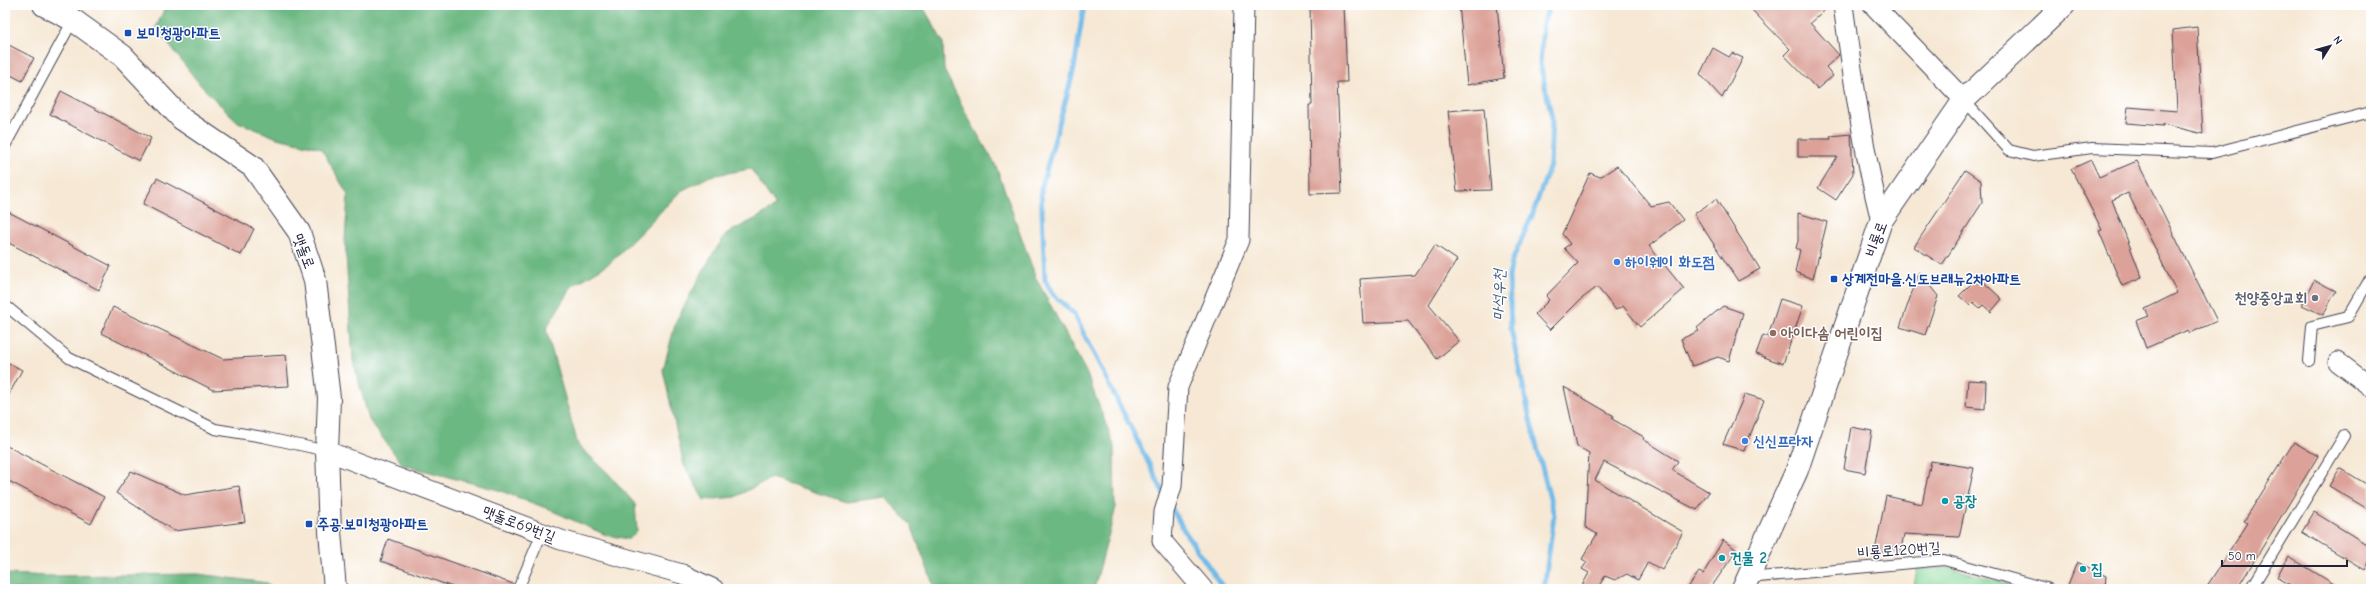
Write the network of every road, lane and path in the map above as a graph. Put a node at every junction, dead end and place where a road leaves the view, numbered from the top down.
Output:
1 (44, 5) edge
2 (1244, 5) edge
3 (1843, 5) edge
4 (1873, 5) edge
5 (2064, 5) edge
6 (73, 20) junction
7 (1964, 100) junction
8 (2371, 112) edge
9 (5, 146) edge
10 (1880, 221) junction
11 (2371, 277) edge
12 (5, 305) edge
13 (2309, 361) dead end
14 (2338, 362) dead end
15 (2371, 387) edge
16 (2344, 436) dead end
17 (327, 451) junction
18 (542, 533) junction
19 (1745, 583) edge
20 (335, 589) edge
21 (518, 589) edge
22 (714, 589) edge
23 (1204, 589) edge
24 (2049, 589) edge
25 (2251, 589) edge

1 - 6 street, 맷돌로
2 - 23 street
3 - 10 street
4 - 7 street
5 - 7 street, 비룡로
6 - 9 lane
6 - 17 street, 맷돌로
7 - 8 lane
7 - 10 street, 비룡로
10 - 19 street, 비룡로
11 - 13 lane
12 - 17 lane
14 - 15 street
16 - 25 lane
17 - 18 street, 맷돌로69번길
17 - 20 street, 맷돌로
18 - 21 lane
18 - 22 street, 맷돌로69번길
19 - 24 lane, 비룡로120번길

